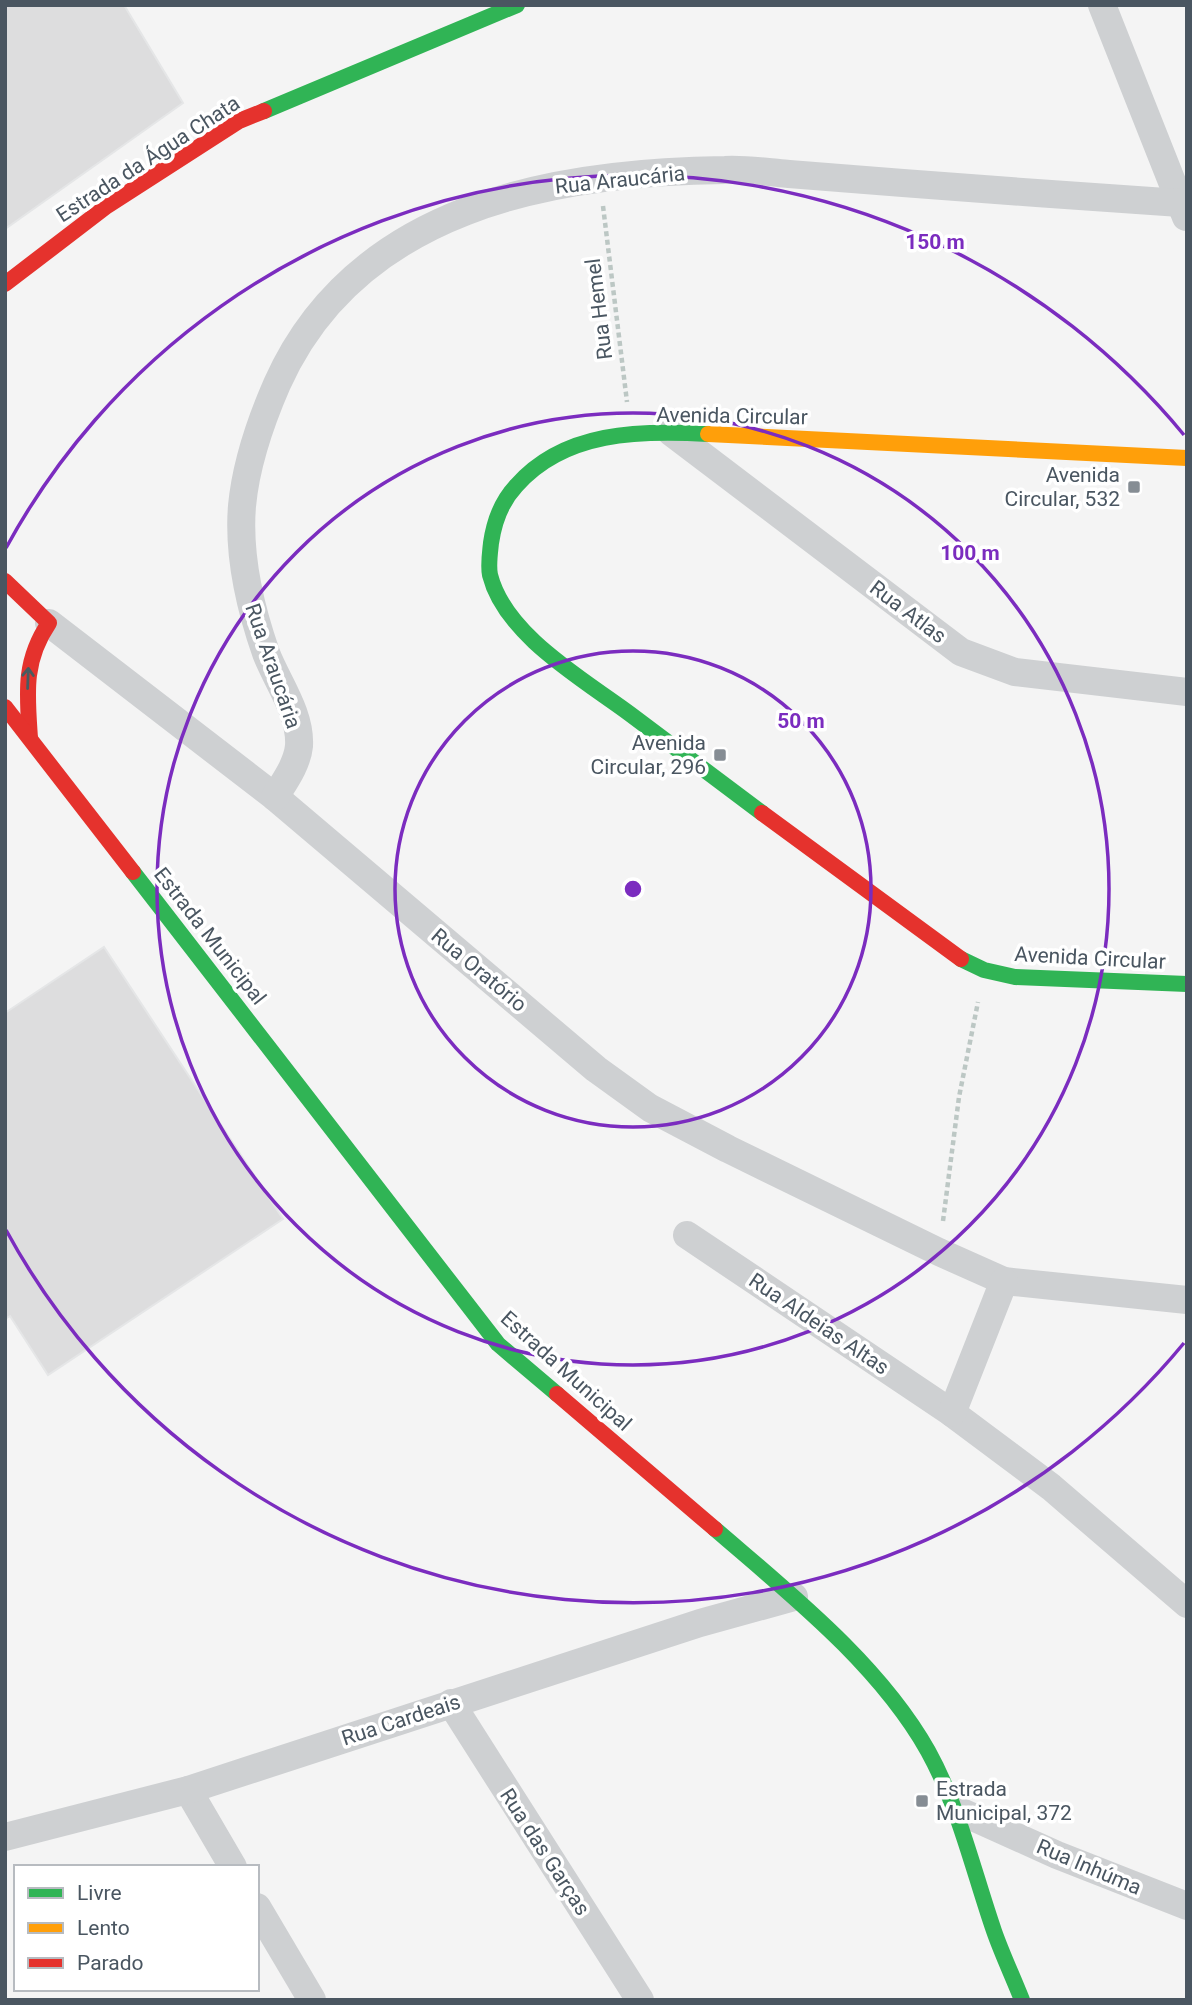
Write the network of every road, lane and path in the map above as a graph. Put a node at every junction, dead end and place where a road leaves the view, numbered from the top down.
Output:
1 (516, 5) edge
2 (1102, 5) edge
3 (599, 177) junction
4 (1183, 211) edge
5 (5, 284) edge
6 (671, 432) junction
7 (631, 436) junction
8 (1187, 458) edge
9 (5, 581) edge
10 (35, 638) junction
11 (1187, 692) edge
12 (5, 707) edge
13 (30, 738) junction
14 (275, 797) junction
15 (984, 970) junction
16 (1187, 984) edge
17 (687, 1235) dead end
18 (939, 1252) junction
19 (1004, 1281) junction
20 (1187, 1300) edge
21 (952, 1413) junction
22 (794, 1597) junction
23 (1187, 1604) edge
24 (450, 1703) junction
25 (188, 1790) junction
26 (955, 1809) junction
27 (5, 1837) edge
28 (232, 1865) edge
29 (1187, 1906) edge
30 (259, 1910) edge
31 (312, 2000) edge
32 (640, 2000) edge
33 (1022, 2000) edge

1 - 5 street, Estrada da Água Chata
2 - 4 street
3 - 4 street, Rua Araucária
3 - 7 path, Rua Hemel
3 - 14 street, Rua Araucária
6 - 7 street, Avenida Circular
6 - 8 street, Avenida Circular
6 - 11 street, Rua Atlas
7 - 15 street, Avenida Circular
9 - 10 street, Rua Oratório
13 -> 10 street
10 - 14 street, Rua Oratório
12 - 13 street, Estrada Municipal
13 - 22 street, Estrada Municipal
14 - 18 street, Rua Oratório
15 - 16 street, Avenida Circular
15 - 18 path
17 - 21 street, Rua Aldeias Altas
18 - 19 street, Rua Oratório
19 - 20 street, Rua Oratório
19 - 21 street
21 - 23 street, Rua Aldeias Altas
22 - 24 street, Rua Cardeais
22 - 26 street, Estrada Municipal
24 - 25 street, Rua Cardeais
24 - 32 street, Rua das Garças
25 - 27 street, Rua Cardeais
25 - 28 street
26 - 29 street, Rua Inhúma
26 - 33 street, Estrada Municipal
30 - 31 street

